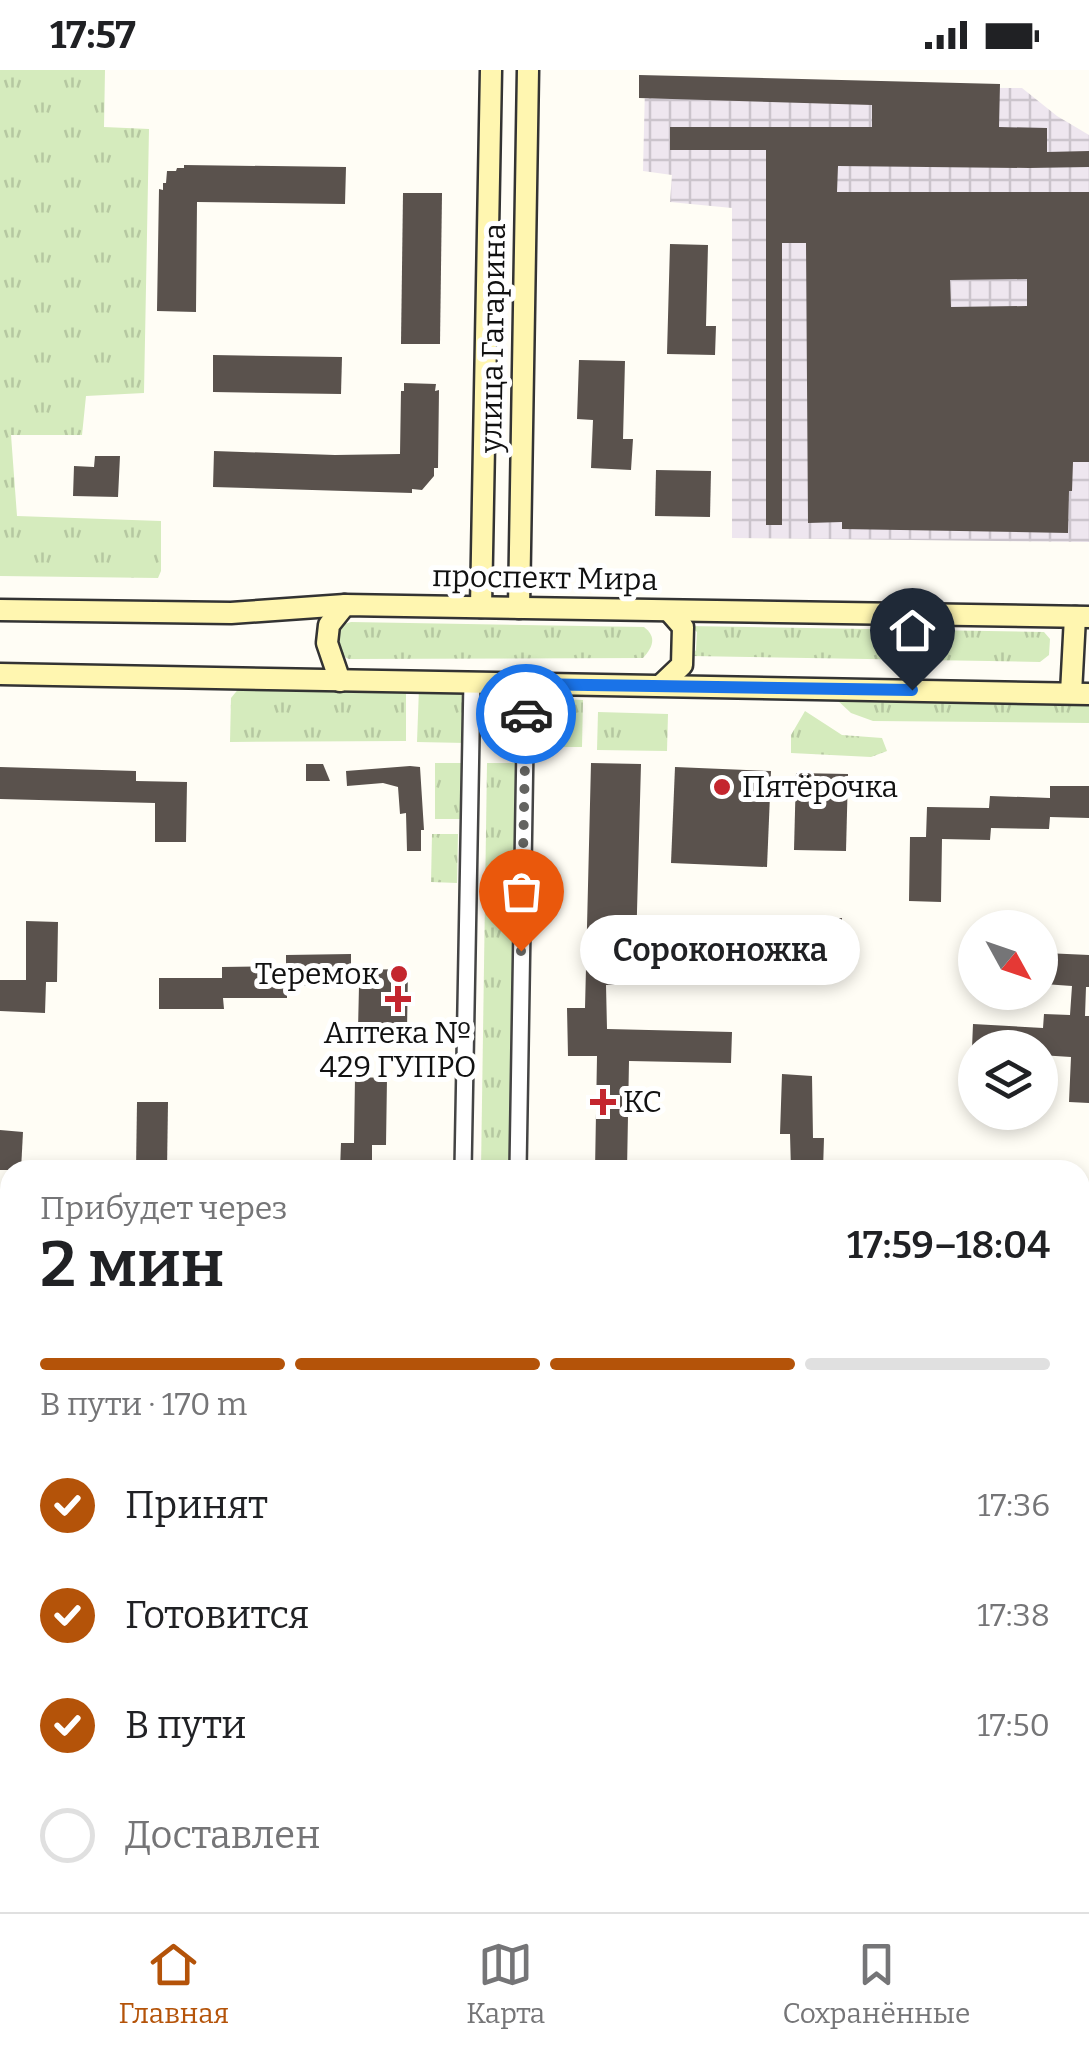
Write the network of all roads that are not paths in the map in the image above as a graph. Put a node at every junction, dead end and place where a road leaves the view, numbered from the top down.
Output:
1 (491, 70) edge
2 (528, 70) edge
3 (345, 605) junction
4 (481, 607) junction
5 (519, 608) junction
6 (0, 610) edge
7 (670, 610) junction
8 (1082, 617) edge
9 (0, 674) edge
10 (340, 681) junction
11 (472, 681) junction
12 (526, 684) junction
13 (661, 686) junction
14 (1080, 693) edge
15 (463, 1160) edge
16 (518, 1160) edge

1 - 4 main road, улица Гагарина
2 - 5 main road, улица Гагарина
3 - 4 main road, проспект Мира
3 - 6 main road, проспект Мира
3 - 10 main road
4 - 5 main road, проспект Мира
5 - 7 main road, проспект Мира
7 - 8 main road, проспект Мира
7 - 13 main road
8 - 14 main road
9 - 10 main road
10 - 11 main road
11 - 12 main road
11 - 15 street
12 - 13 main road
12 - 16 street
13 - 14 main road

